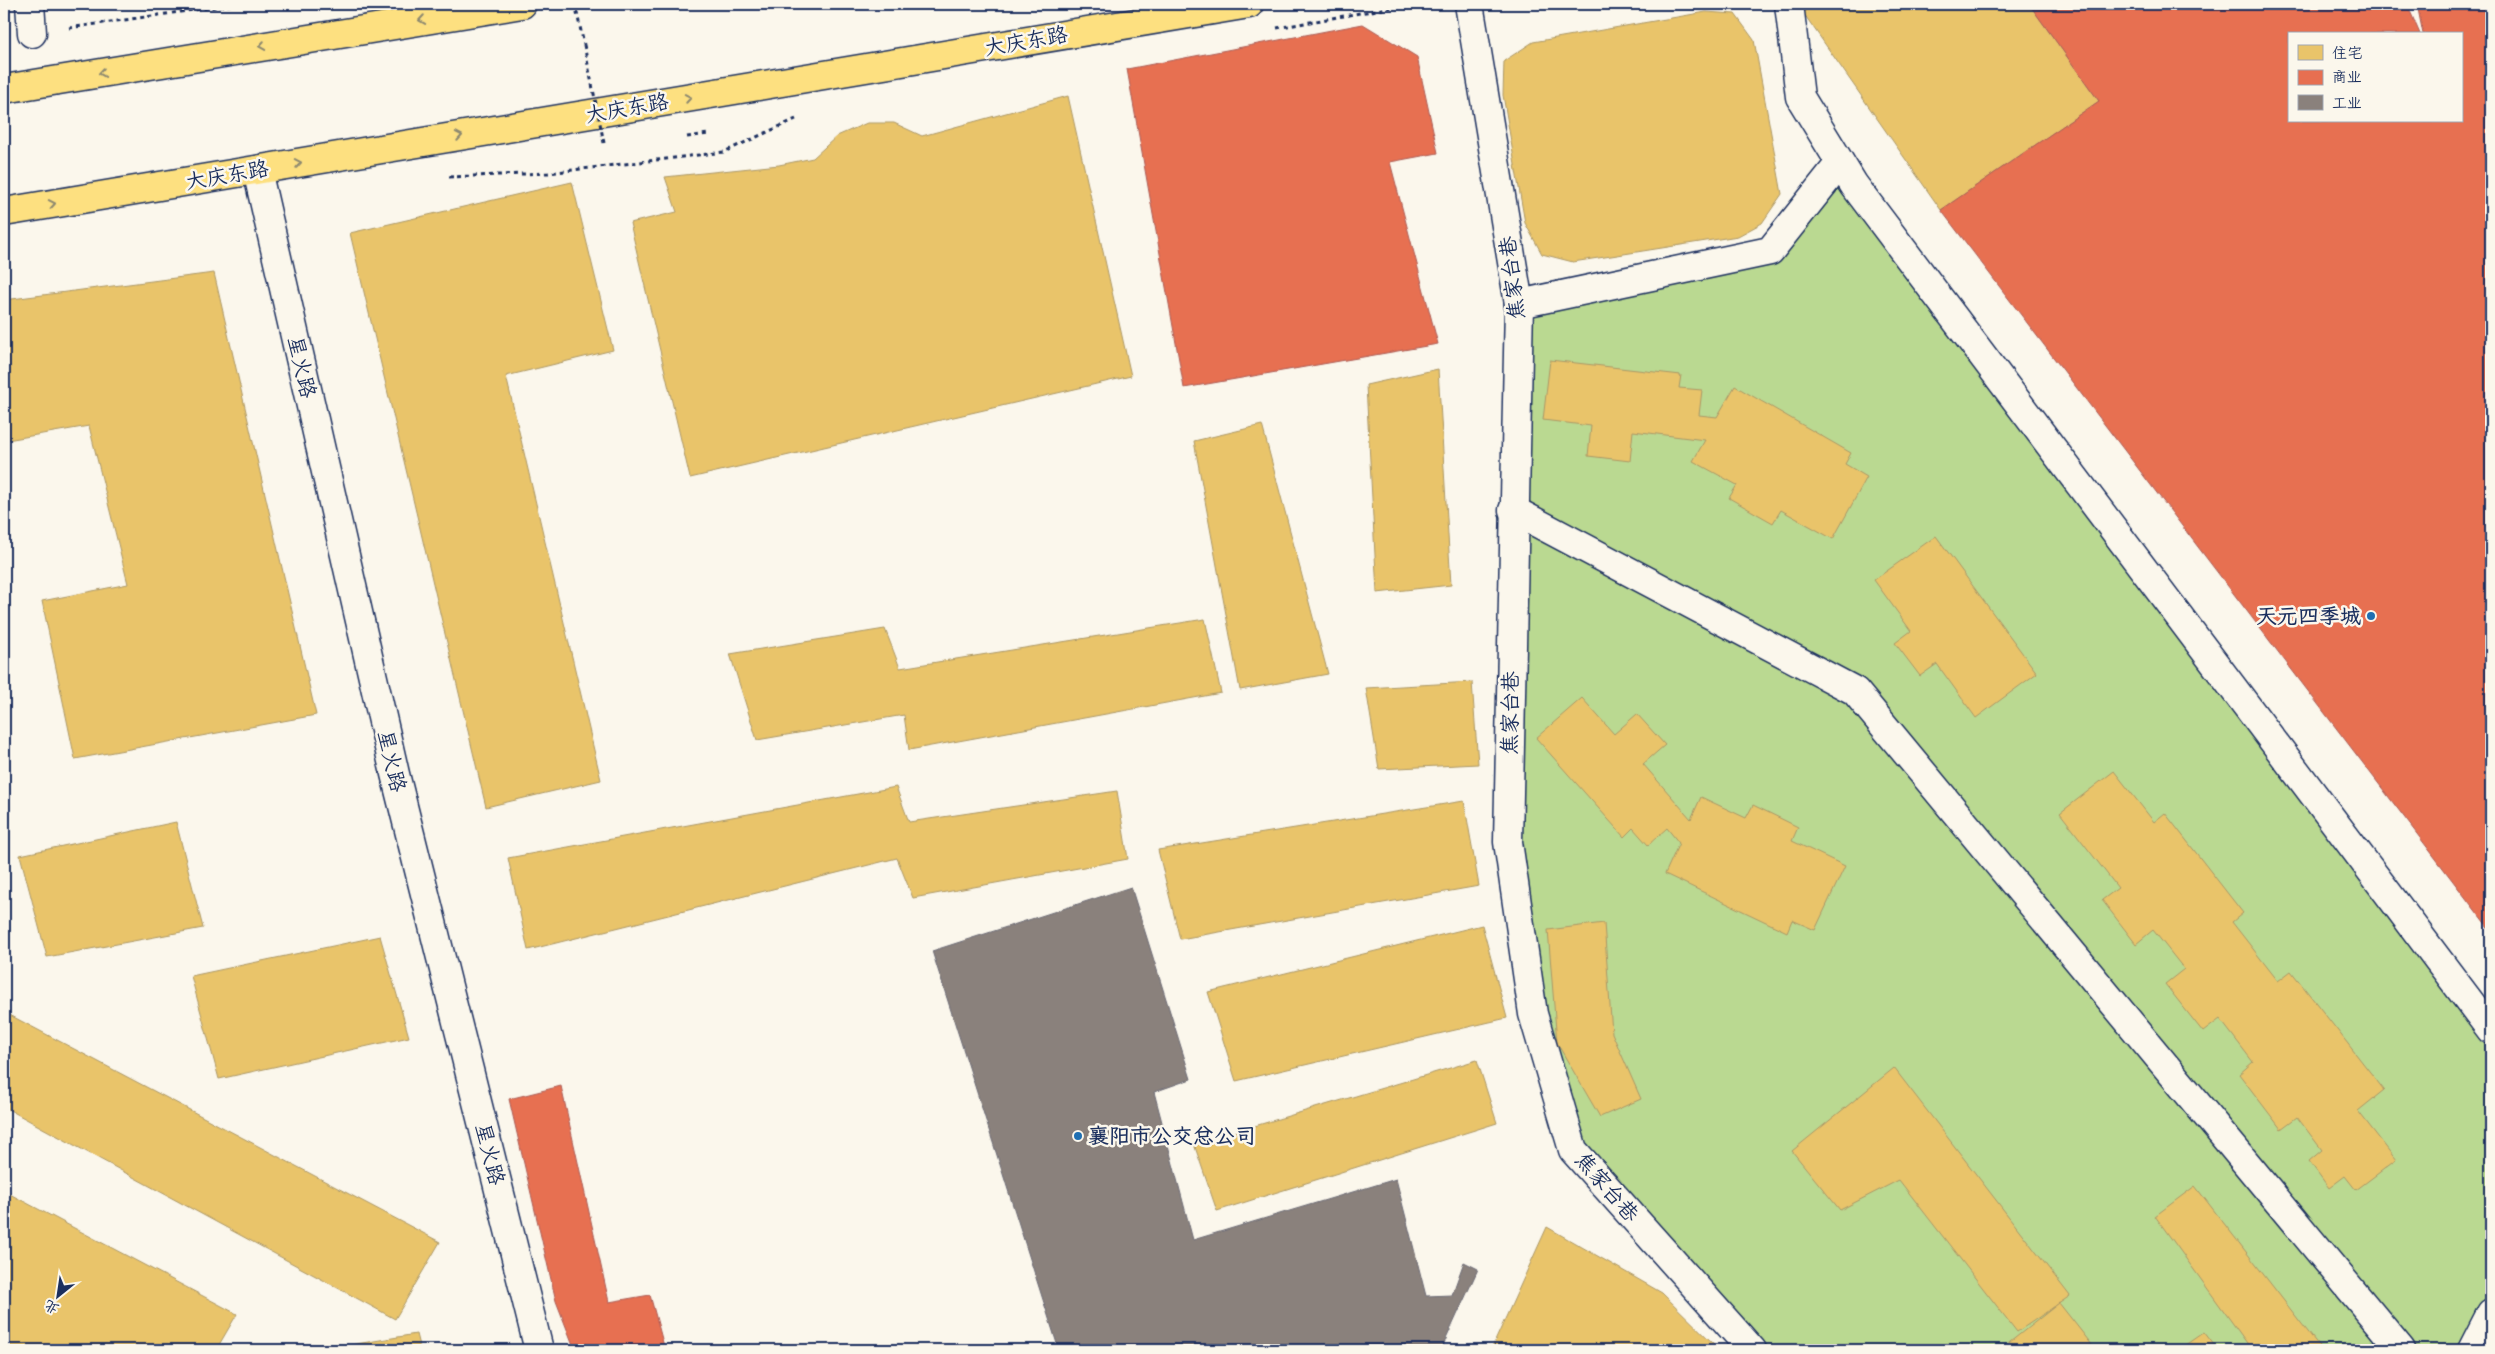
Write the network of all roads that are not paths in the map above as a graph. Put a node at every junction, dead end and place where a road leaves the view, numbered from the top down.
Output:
1 (30, 4) edge
2 (522, 4) edge
3 (1249, 4) edge
4 (1469, 4) edge
5 (1789, 4) edge
6 (32, 33) road end
7 (4, 89) edge
8 (1840, 163) junction
9 (257, 170) junction
10 (4, 212) edge
11 (1519, 304) junction
12 (1513, 510) junction
13 (2491, 1030) edge
14 (2491, 1313) edge
15 (539, 1350) edge
16 (1752, 1350) edge
17 (2401, 1350) edge
18 (2472, 1350) edge

1 - 6 street
2 -> 7 main road
9 -> 3 main road, 大庆东路
4 - 11 street, 焦家台巷
5 - 8 street
8 - 11 street
8 - 13 street
10 -> 9 main road, 大庆东路
9 - 15 street, 星火路
11 - 12 street, 焦家台巷
12 - 16 street, 焦家台巷
12 - 17 street
14 - 18 street

